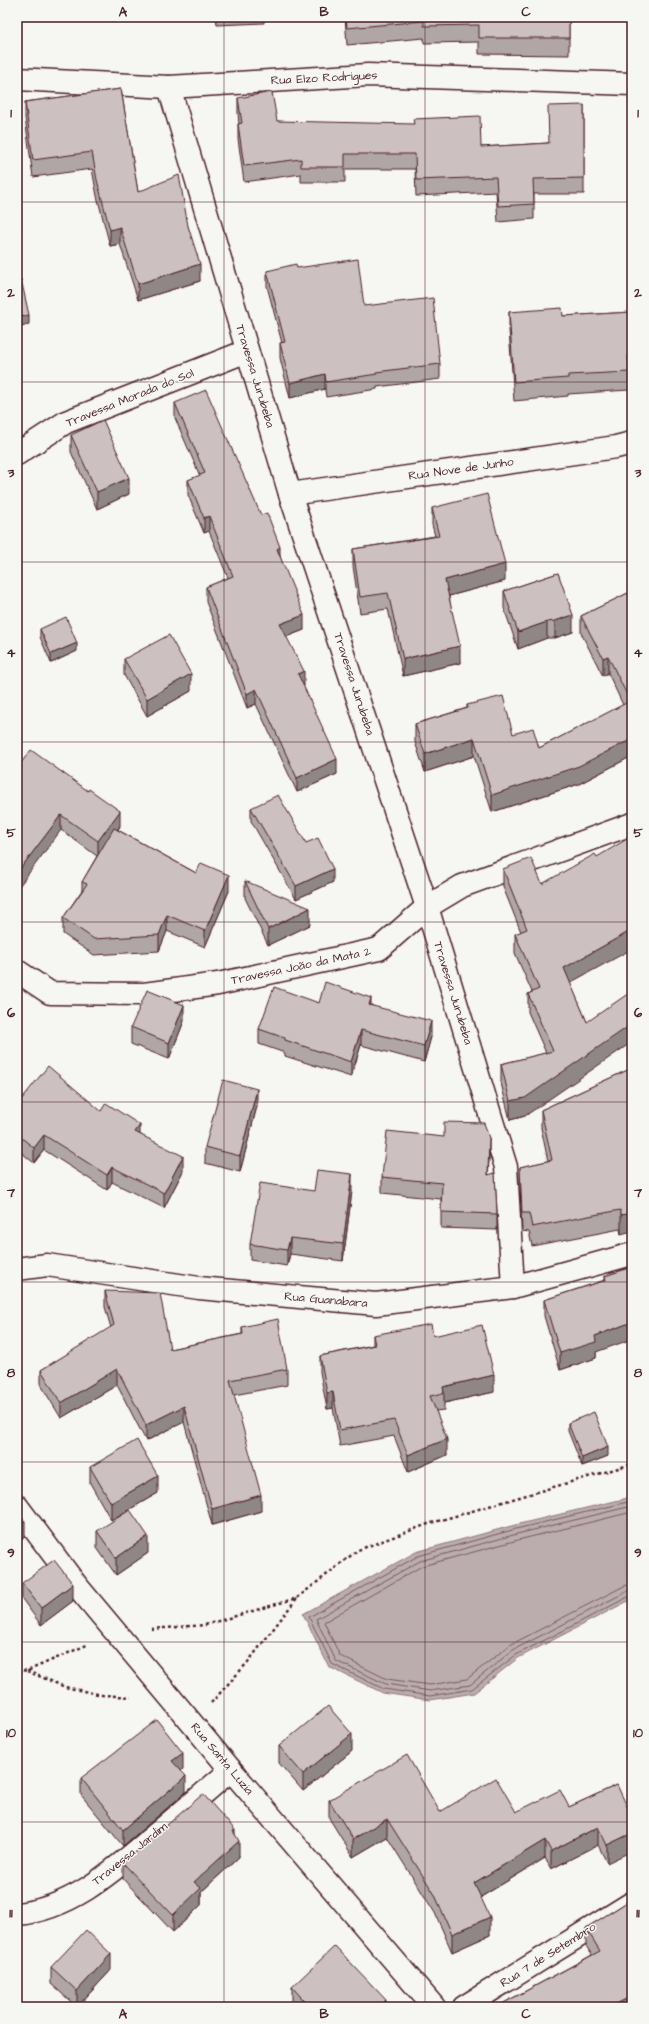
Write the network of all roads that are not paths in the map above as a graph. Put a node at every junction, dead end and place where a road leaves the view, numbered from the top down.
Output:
1 (17, 79) edge
2 (632, 84) edge
3 (169, 86) junction
4 (247, 351) junction
5 (632, 443) edge
6 (17, 454) edge
7 (290, 494) junction
8 (632, 824) edge
9 (427, 907) junction
10 (17, 971) edge
11 (632, 1254) edge
12 (17, 1269) edge
13 (513, 1287) junction
14 (17, 1506) edge
15 (231, 1770) junction
16 (632, 1903) edge
17 (17, 1914) edge
18 (434, 2007) edge
19 (464, 2007) edge

1 - 3 street, Rua Elzo Rodrigues
2 - 3 street, Rua Elzo Rodrigues
3 - 4 street, Travessa Jurubeba
4 - 6 street, Travessa Morada do Sol
4 - 7 street, Travessa Jurubeba
5 - 7 street, Rua Nove de Junho
7 - 9 street, Travessa Jurubeba
8 - 9 street, Travessa João da Mata 2
9 - 10 street, Travessa João da Mata 2
9 - 13 street, Travessa Jurubeba
11 - 13 street, Rua Guanabara
12 - 13 street, Rua Guanabara
14 - 15 street, Rua Santa Luzia
15 - 17 street, Travessa Jardim
15 - 18 street, Rua Santa Luzia
16 - 19 street, Rua 7 de Setembro

